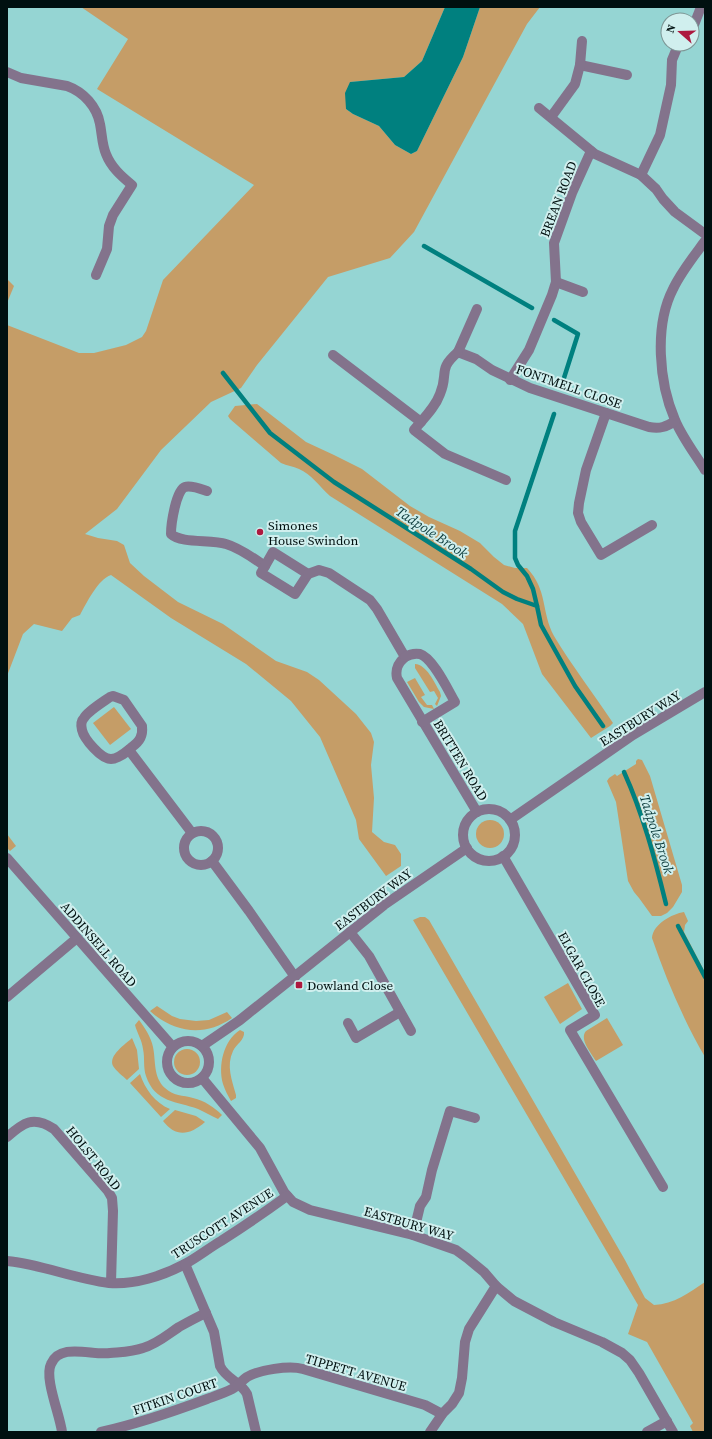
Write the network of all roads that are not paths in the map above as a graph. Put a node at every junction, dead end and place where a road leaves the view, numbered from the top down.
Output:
1 (702, 7) edge
2 (705, 9) edge
3 (582, 41) dead end
4 (675, 52) edge
5 (580, 66) junction
6 (7, 72) edge
7 (627, 75) dead end
8 (539, 108) dead end
9 (551, 117) junction
10 (591, 151) junction
11 (641, 175) junction
12 (705, 234) edge
13 (705, 241) edge
14 (96, 275) dead end
15 (556, 282) junction
16 (583, 292) dead end
17 (477, 309) dead end
18 (458, 352) junction
19 (333, 356) dead end
20 (510, 380) junction
21 (606, 413) junction
22 (675, 421) junction
23 (421, 422) junction
24 (705, 470) edge
25 (506, 480) dead end
26 (207, 491) dead end
27 (652, 525) dead end
28 (265, 566) junction
29 (308, 574) junction
30 (405, 656) junction
31 (705, 692) edge
32 (422, 722) junction
33 (129, 750) junction
34 (477, 812) junction
35 (510, 820) junction
36 (192, 834) junction
37 (467, 848) junction
38 (503, 856) junction
39 (7, 858) edge
40 (212, 861) junction
41 (350, 932) junction
42 (77, 938) junction
43 (295, 977) junction
44 (7, 997) edge
45 (400, 1012) junction
46 (348, 1023) dead end
47 (411, 1031) dead end
48 (172, 1046) junction
49 (202, 1046) junction
50 (202, 1078) junction
51 (475, 1118) dead end
52 (7, 1137) edge
53 (663, 1187) dead end
54 (287, 1196) junction
55 (413, 1235) junction
56 (7, 1261) edge
57 (185, 1264) junction
58 (111, 1283) junction
59 (496, 1286) junction
60 (206, 1313) junction
61 (239, 1384) junction
62 (442, 1414) junction
63 (667, 1422) junction
64 (118, 1430) edge
65 (62, 1432) edge
66 (101, 1432) edge
67 (256, 1432) edge
68 (430, 1432) edge
69 (647, 1432) edge
70 (673, 1432) edge

1 - 2 street
3 - 5 street
4 - 11 street
5 - 7 street
5 - 9 street
6 - 14 street
8 - 9 street
9 - 10 street
10 - 11 street
10 - 15 street, BREAN ROAD
11 - 12 street
13 - 22 street
15 - 16 street
15 - 20 street, BREAN ROAD
17 - 18 street
18 - 20 street, FONTMELL CLOSE
18 - 23 street
19 - 23 street
20 - 21 street, FONTMELL CLOSE
21 - 22 street, FONTMELL CLOSE
21 - 27 street
22 - 24 street
23 - 25 street
26 - 28 street
28 - 29 street
28 - 29 street
29 - 30 street
30 - 32 street, BRITTEN ROAD
30 - 32 street, BRITTEN ROAD
31 - 35 street, EASTBURY WAY
32 - 34 street, BRITTEN ROAD
33 - 33 street
33 - 36 street
34 - 35 street
34 - 37 street
35 - 38 street
36 - 40 street
36 - 40 street
37 - 38 street
37 - 41 street, EASTBURY WAY
38 - 53 street, ELGAR CLOSE
39 - 42 street, ADDINSELL ROAD
40 - 43 street
41 - 43 street, EASTBURY WAY
41 - 45 street
42 - 44 street
42 - 48 street, ADDINSELL ROAD
43 - 49 street, EASTBURY WAY
45 - 46 street
45 - 47 street
48 - 49 street
48 - 50 street
49 - 50 street
50 - 54 street, EASTBURY WAY
51 - 55 street
52 - 58 street, HOLST ROAD
54 - 55 street, EASTBURY WAY
54 - 57 street, TRUSCOTT AVENUE
55 - 59 street, EASTBURY WAY
56 - 58 street, TRUSCOTT AVENUE
57 - 58 street, TRUSCOTT AVENUE
57 - 60 street
59 - 62 street
59 - 63 street, EASTBURY WAY
60 - 61 street
60 - 65 street
61 - 62 street, TIPPETT AVENUE
61 - 64 street, FITKIN COURT
61 - 67 street
62 - 68 street
63 - 69 street
63 - 70 street, EASTBURY WAY
64 - 66 street, FITKIN COURT

